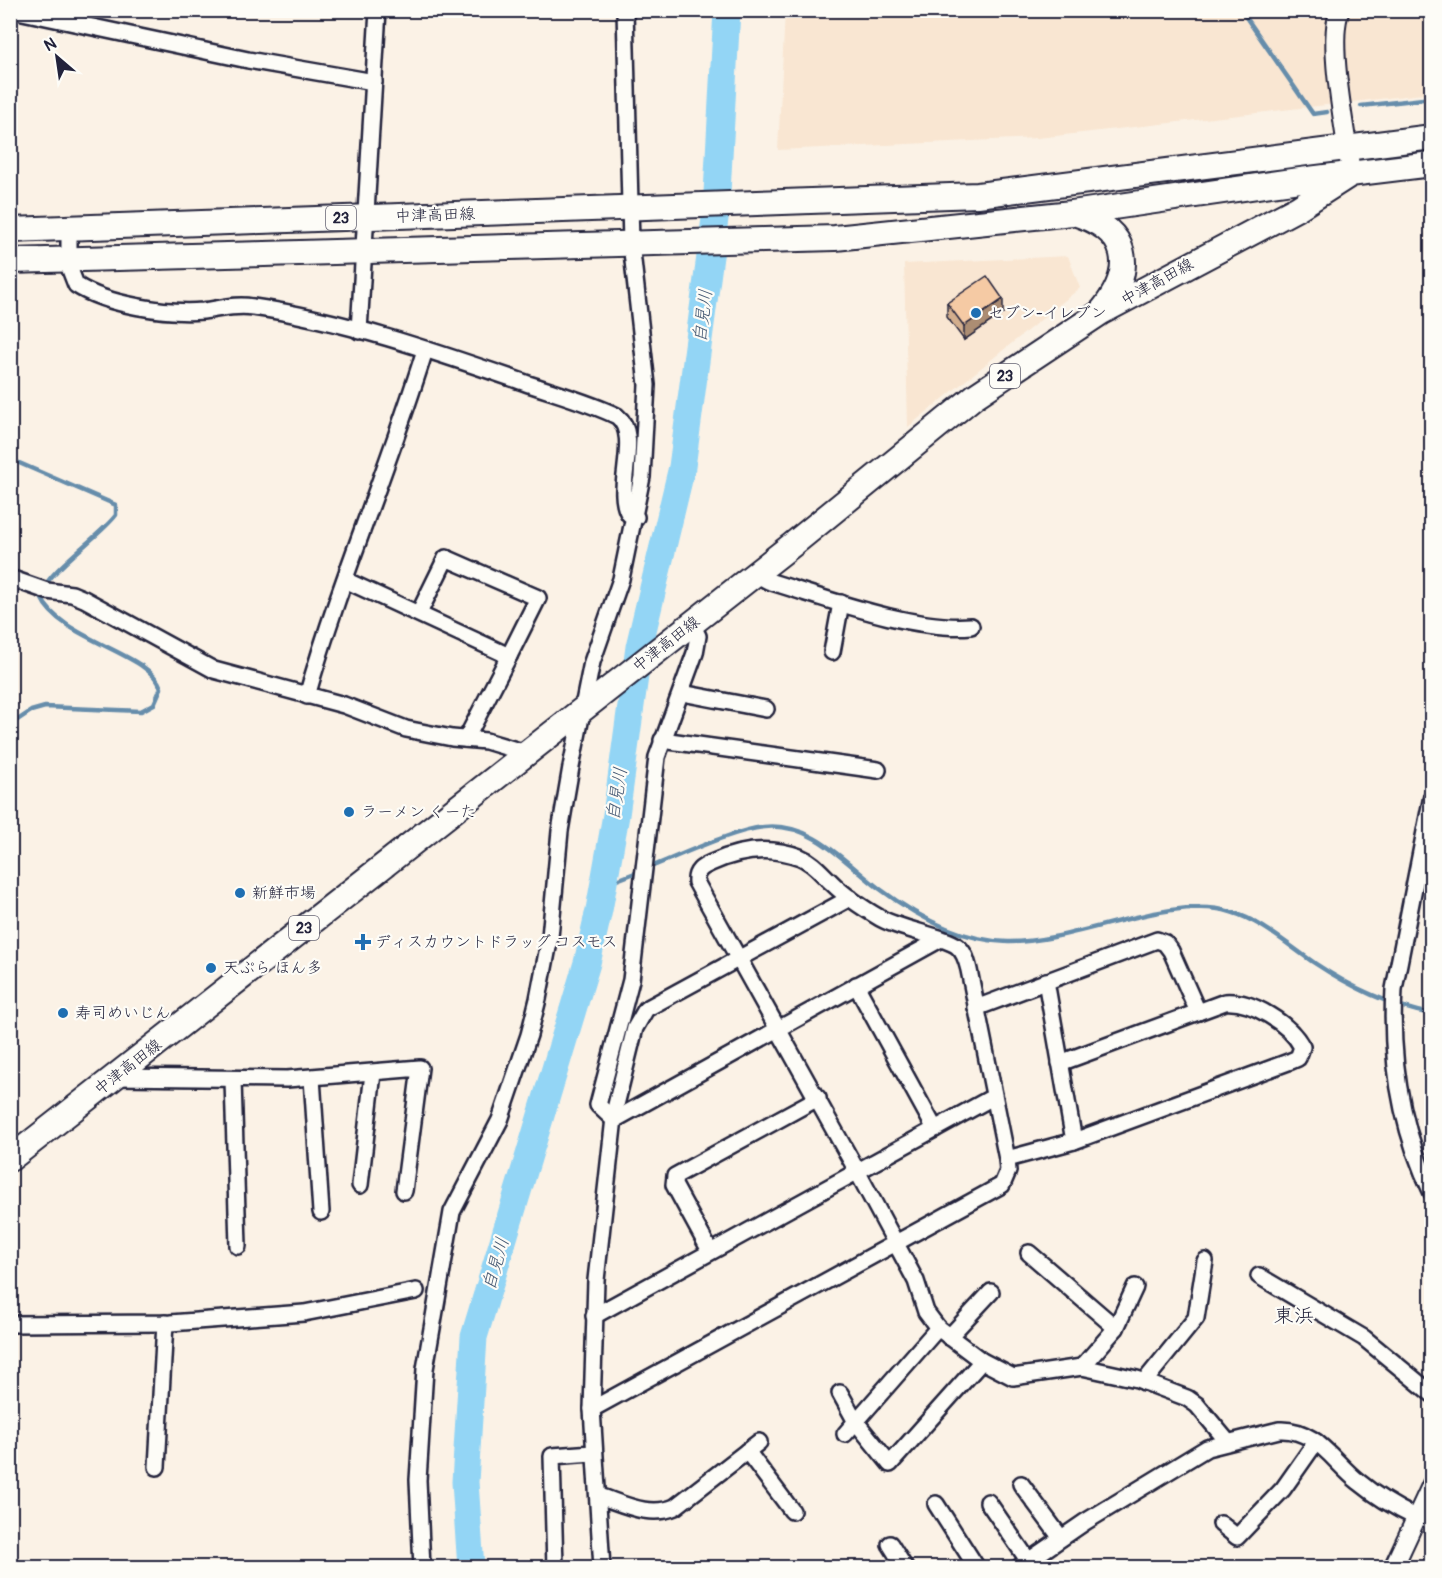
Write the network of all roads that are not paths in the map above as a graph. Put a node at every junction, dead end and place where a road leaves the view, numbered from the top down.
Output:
1 (13, 10) edge
2 (378, 10) edge
3 (626, 10) edge
4 (1340, 10) edge
5 (374, 82) junction
6 (1431, 136) edge
7 (1348, 147) junction
8 (1431, 164) edge
9 (1351, 174) junction
10 (1134, 176) junction
11 (1292, 181) junction
12 (1298, 208) junction
13 (1071, 213) junction
14 (367, 217) junction
15 (69, 228) junction
16 (10, 231) edge
17 (631, 243) junction
18 (366, 250) junction
19 (69, 259) junction
20 (10, 261) edge
21 (1100, 313) junction
22 (359, 331) junction
23 (425, 350) junction
24 (636, 517) junction
25 (755, 574) junction
26 (10, 578) edge
27 (345, 580) junction
28 (841, 603) junction
29 (419, 613) junction
30 (691, 624) junction
31 (971, 626) dead end
32 (832, 652) dead end
33 (509, 656) junction
34 (682, 693) junction
35 (308, 696) junction
36 (591, 703) junction
37 (766, 709) dead end
38 (466, 740) junction
39 (662, 740) junction
40 (526, 753) junction
41 (878, 770) dead end
42 (1431, 796) edge
43 (1428, 832) edge
44 (850, 898) junction
45 (939, 939) junction
46 (740, 958) junction
47 (1046, 981) junction
48 (856, 985) junction
49 (976, 1008) junction
50 (1198, 1012) junction
51 (780, 1028) junction
52 (1060, 1063) junction
53 (373, 1073) junction
54 (115, 1077) junction
55 (312, 1078) junction
56 (233, 1080) junction
57 (993, 1097) junction
58 (818, 1098) junction
59 (614, 1120) junction
60 (935, 1129) junction
61 (1074, 1141) junction
62 (10, 1159) edge
63 (1007, 1160) junction
64 (857, 1171) junction
65 (360, 1185) dead end
66 (404, 1191) dead end
67 (1431, 1193) edge
68 (321, 1212) dead end
69 (896, 1243) junction
70 (238, 1246) dead end
71 (710, 1251) junction
72 (1029, 1253) dead end
73 (1205, 1262) dead end
74 (1259, 1276) dead end
75 (1135, 1287) dead end
76 (416, 1291) dead end
77 (990, 1292) dead end
78 (594, 1316) junction
79 (165, 1323) junction
80 (10, 1324) edge
81 (1116, 1328) junction
82 (944, 1333) junction
83 (982, 1361) junction
84 (1082, 1367) junction
85 (1144, 1382) junction
86 (840, 1393) dead end
87 (1431, 1394) edge
88 (592, 1409) junction
89 (856, 1422) junction
90 (845, 1434) dead end
91 (1227, 1441) junction
92 (1316, 1442) junction
93 (593, 1453) junction
94 (157, 1467) dead end
95 (1021, 1484) dead end
96 (1431, 1484) edge
97 (599, 1496) junction
98 (988, 1502) dead end
99 (936, 1504) dead end
100 (792, 1511) dead end
101 (1415, 1517) junction
102 (1221, 1524) dead end
103 (1060, 1538) junction
104 (891, 1544) dead end
105 (1023, 1564) edge
106 (422, 1568) edge
107 (555, 1568) edge
108 (602, 1568) edge
109 (906, 1568) edge
110 (977, 1568) edge
111 (1393, 1568) edge

1 - 5 street
2 - 5 street
3 - 17 street
4 - 7 street
5 - 14 street
6 - 7 main road, 中津高田線 / 23
7 - 9 street
7 - 10 main road, 中津高田線 / 23
8 - 9 main road, 中津高田線 / 23
9 - 11 main road, 中津高田線 / 23
9 - 12 main road, 中津高田線 / 23
10 - 11 main road
10 - 14 main road, 中津高田線 / 23
11 - 12 main road
11 - 13 main road, 中津高田線 / 23
12 - 21 main road, 中津高田線 / 23
13 - 17 main road, 中津高田線 / 23
13 - 21 main road
14 - 15 main road, 中津高田線 / 23
14 - 18 street
15 - 16 main road, 中津高田線 / 23
15 - 19 street
17 - 18 main road, 中津高田線 / 23
17 - 24 street
18 - 19 main road, 中津高田線 / 23
18 - 22 street
19 - 20 main road, 中津高田線 / 23
19 - 22 street
21 - 25 main road, 中津高田線 / 23
22 - 23 street
23 - 24 street
23 - 27 street
24 - 36 street
25 - 28 street
25 - 30 main road, 中津高田線 / 23
26 - 35 street
27 - 29 street
27 - 35 street
28 - 31 street
28 - 32 street
29 - 33 street
29 - 33 street
30 - 34 street
30 - 36 main road, 中津高田線 / 23
33 - 38 street
34 - 37 street
34 - 39 street
35 - 38 street
36 - 40 main road, 中津高田線 / 23
36 - 106 street
38 - 40 street
39 - 41 street
39 - 59 street
40 - 54 main road, 中津高田線 / 23
42 - 43 street
43 - 67 street
44 - 45 street
44 - 46 street
44 - 46 street
45 - 48 street
45 - 49 street
46 - 51 street
46 - 59 street
47 - 49 street
47 - 50 street
47 - 52 street
48 - 51 street
48 - 60 street
49 - 57 street
50 - 52 street
50 - 61 street
51 - 58 street
51 - 59 street
52 - 61 street
53 - 55 street
53 - 65 street
53 - 66 street
54 - 56 street
54 - 62 main road, 中津高田線 / 23
55 - 56 street
55 - 68 street
56 - 70 street
57 - 60 street
57 - 63 street
58 - 64 street
58 - 71 street
59 - 78 street
60 - 64 street
61 - 63 street
63 - 69 street
64 - 69 street
64 - 71 street
69 - 82 street
69 - 88 street
71 - 78 street
72 - 81 street
73 - 85 street
74 - 87 street
75 - 81 street
76 - 79 street
77 - 82 street
78 - 88 street
79 - 80 street
79 - 94 street
81 - 84 street
82 - 83 street
82 - 89 street
83 - 84 street
83 - 89 street
84 - 85 street
85 - 91 street
86 - 89 street
88 - 93 street
89 - 90 street
91 - 92 street
91 - 103 street
92 - 101 street
92 - 102 street
93 - 97 street
93 - 107 street
95 - 103 street
96 - 101 street
97 - 100 street
97 - 108 street
98 - 105 street
99 - 110 street
101 - 111 street
103 - 105 street
104 - 109 street

